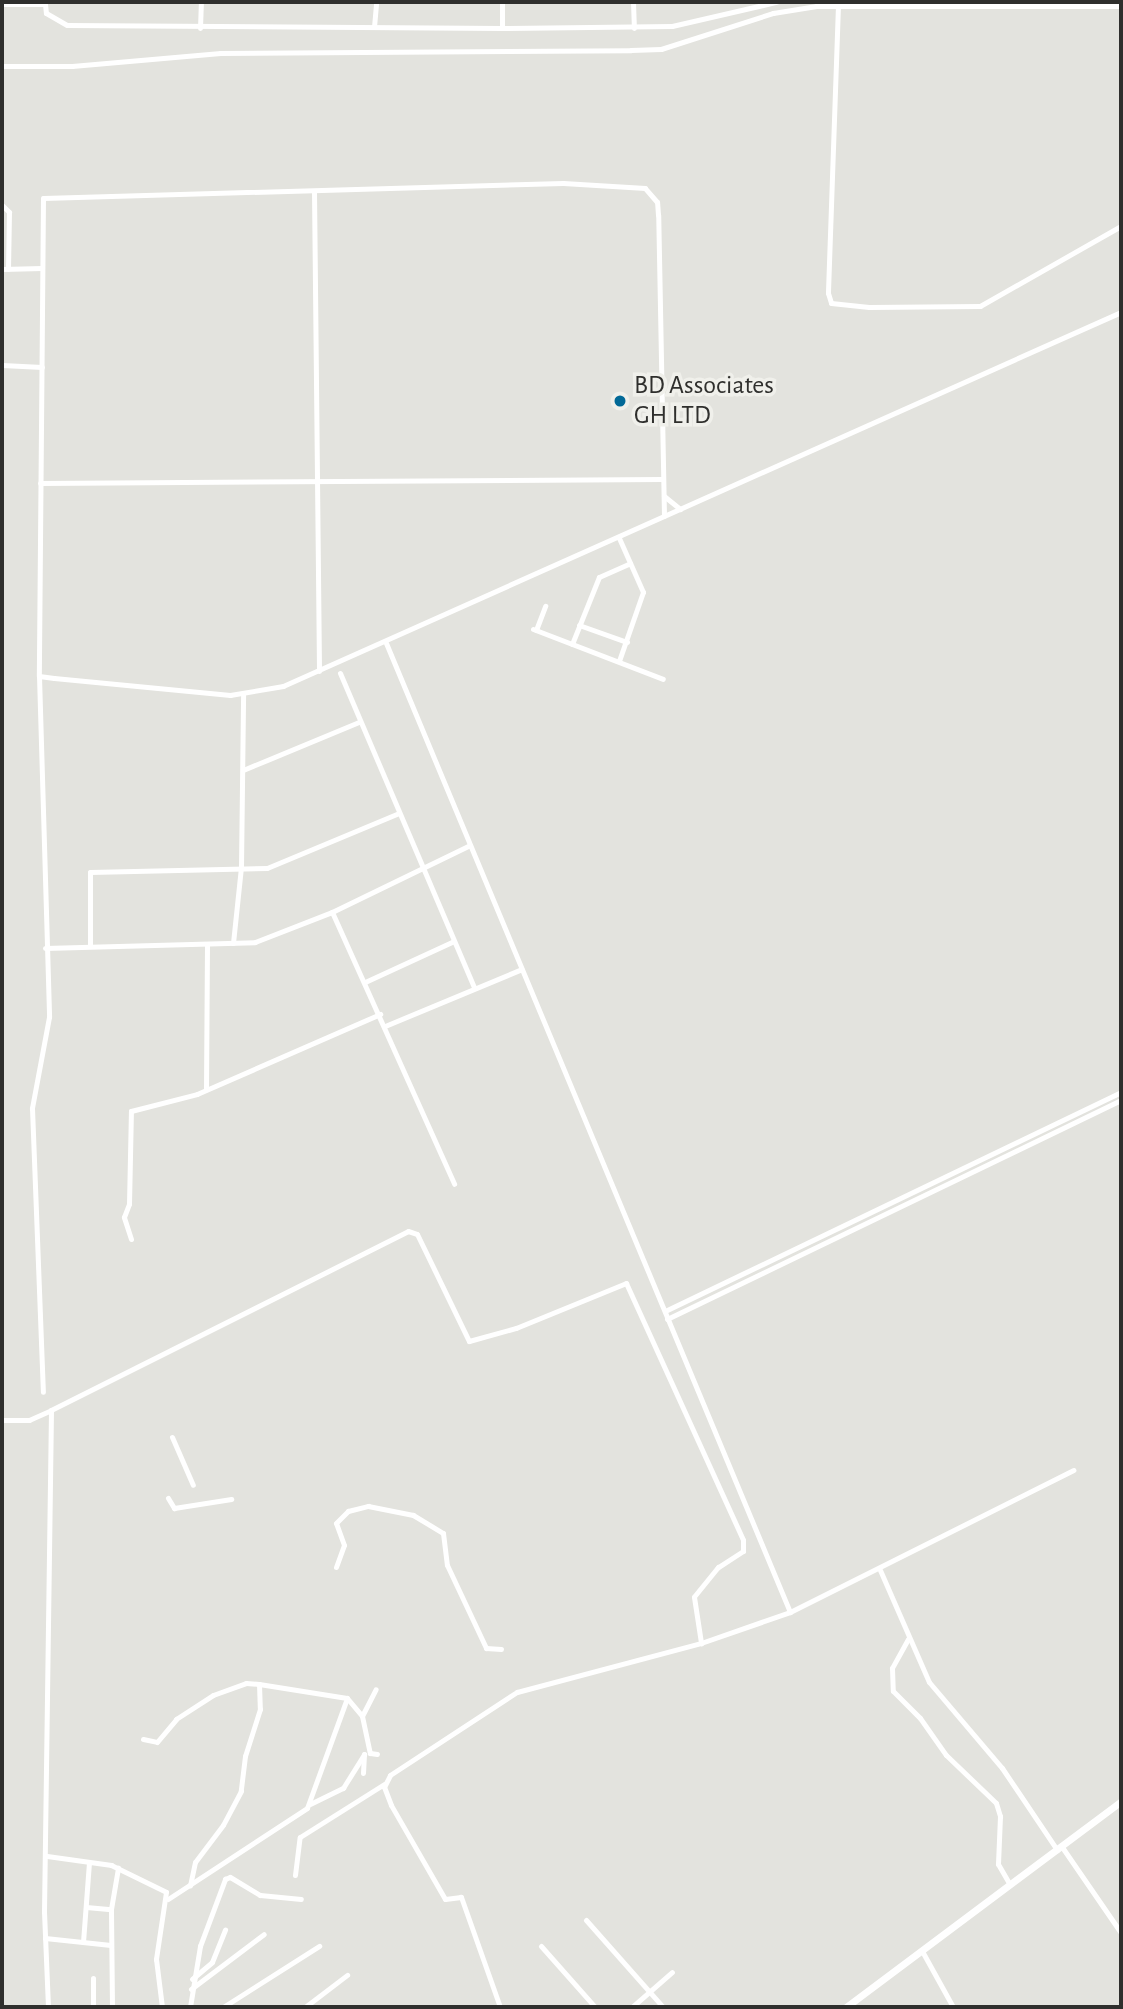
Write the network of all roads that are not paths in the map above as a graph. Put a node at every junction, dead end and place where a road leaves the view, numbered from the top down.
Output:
1 (201, 2) edge
2 (376, 2) edge
3 (502, 2) edge
4 (633, 2) edge
5 (776, 2) edge
6 (1118, 2) edge
7 (45, 3) edge
8 (2, 4) edge
9 (838, 4) edge
10 (1121, 6) edge
11 (200, 27) junction
12 (374, 27) junction
13 (502, 28) junction
14 (634, 28) junction
15 (2, 66) edge
16 (314, 191) junction
17 (2, 205) edge
18 (1121, 226) edge
19 (42, 268) junction
20 (5, 269) edge
21 (1121, 312) edge
22 (2, 365) edge
23 (42, 367) junction
24 (662, 479) junction
25 (40, 483) junction
26 (317, 485) junction
27 (664, 496) junction
28 (680, 509) junction
29 (664, 516) junction
30 (618, 538) junction
31 (630, 563) junction
32 (545, 606) dead end
33 (579, 625) junction
34 (627, 642) junction
35 (386, 643) junction
36 (572, 644) junction
37 (620, 661) junction
38 (319, 671) junction
39 (340, 673) dead end
40 (39, 676) junction
41 (663, 678) dead end
42 (243, 694) junction
43 (359, 722) junction
44 (243, 770) junction
45 (399, 813) junction
46 (470, 845) junction
47 (241, 867) junction
48 (424, 869) junction
49 (332, 912) junction
50 (454, 941) junction
51 (233, 943) junction
52 (207, 945) junction
53 (90, 946) junction
54 (45, 948) junction
55 (522, 969) junction
56 (365, 982) junction
57 (474, 988) junction
58 (380, 1014) junction
59 (385, 1026) junction
60 (206, 1089) junction
61 (1121, 1092) edge
62 (1121, 1100) edge
63 (454, 1184) dead end
64 (131, 1239) dead end
65 (665, 1311) junction
66 (667, 1319) junction
67 (43, 1392) dead end
68 (51, 1410) junction
69 (2, 1420) edge
70 (172, 1437) dead end
71 (1073, 1470) dead end
72 (193, 1485) dead end
73 (168, 1498) dead end
74 (231, 1499) dead end
75 (336, 1567) dead end
76 (880, 1570) junction
77 (790, 1612) junction
78 (908, 1639) junction
79 (701, 1643) junction
80 (501, 1649) dead end
81 (258, 1684) junction
82 (376, 1689) dead end
83 (347, 1698) junction
84 (362, 1716) junction
85 (143, 1738) dead end
86 (377, 1754) dead end
87 (363, 1773) dead end
88 (384, 1784) junction
89 (1121, 1801) edge
90 (310, 1804) junction
91 (1059, 1849) junction
92 (47, 1856) junction
93 (89, 1861) junction
94 (118, 1868) junction
95 (295, 1875) dead end
96 (190, 1885) junction
97 (1010, 1885) junction
98 (168, 1899) junction
99 (301, 1899) dead end
100 (86, 1907) junction
101 (111, 1909) junction
102 (586, 1920) dead end
103 (225, 1928) dead end
104 (1121, 1933) edge
105 (264, 1934) dead end
106 (45, 1938) junction
107 (83, 1942) junction
108 (111, 1945) junction
109 (319, 1946) dead end
110 (541, 1946) dead end
111 (922, 1951) junction
112 (208, 1968) junction
113 (215, 1971) junction
114 (672, 1972) dead end
115 (347, 1975) dead end
116 (93, 1978) dead end
117 (192, 1979) junction
118 (191, 1989) junction
119 (649, 1992) junction
120 (48, 2007) edge
121 (93, 2007) edge
122 (112, 2007) edge
123 (162, 2007) edge
124 (190, 2007) edge
125 (223, 2007) edge
126 (305, 2007) edge
127 (500, 2007) edge
128 (595, 2007) edge
129 (632, 2007) edge
130 (663, 2007) edge
131 (846, 2007) edge
132 (953, 2007) edge

1 - 11 street
2 - 12 street
3 - 13 street
4 - 14 street
5 - 14 street
6 - 10 street
7 - 8 street
7 - 11 street
9 - 10 street
9 - 15 street
9 - 18 street
11 - 12 street
12 - 13 street
13 - 14 street
16 - 19 street
16 - 24 street
16 - 26 street
17 - 20 street
19 - 20 street
19 - 23 street
21 - 28 street
22 - 23 street
23 - 25 street
24 - 26 street
24 - 27 street
25 - 26 street
25 - 40 street
26 - 38 street
27 - 28 street
27 - 29 street
28 - 29 street
29 - 30 street
30 - 31 street
30 - 35 street
31 - 33 street
31 - 34 street
32 - 36 street
33 - 34 street
33 - 36 street
34 - 37 street
35 - 38 street
35 - 46 street
36 - 37 street
37 - 41 street
38 - 42 street
39 - 43 street
40 - 42 street
40 - 54 street
42 - 44 street
43 - 44 street
43 - 45 street
44 - 47 street
45 - 47 street
45 - 48 street
46 - 48 street
46 - 55 street
47 - 51 street
47 - 53 street
48 - 49 street
48 - 50 street
49 - 51 street
49 - 56 street
50 - 56 street
50 - 57 street
51 - 52 street
52 - 53 street
52 - 60 street
53 - 54 street
54 - 67 street
55 - 57 street
55 - 65 street
56 - 58 street
57 - 59 street
58 - 59 street
58 - 60 street
59 - 63 street
60 - 64 street
61 - 65 street
62 - 66 street
65 - 66 street
66 - 77 street
68 - 69 street
68 - 79 street
68 - 92 street
70 - 72 street
71 - 76 street
73 - 74 street
75 - 80 street
76 - 77 street
76 - 78 street
77 - 79 street
78 - 91 street
78 - 97 street
79 - 88 street
81 - 83 street
81 - 85 street
81 - 96 street
82 - 84 street
83 - 84 street
83 - 90 street
84 - 86 street
87 - 90 street
88 - 95 street
88 - 127 street
89 - 91 main road
90 - 96 street
91 - 97 main road
91 - 104 street
92 - 93 street
92 - 106 street
93 - 94 street
93 - 100 street
94 - 98 street
94 - 101 street
96 - 98 street
97 - 111 main road
98 - 123 street
99 - 117 street
100 - 101 street
100 - 107 street
101 - 108 street
102 - 119 street
103 - 112 street
105 - 113 street
106 - 107 street
106 - 120 street
107 - 108 street
108 - 122 street
109 - 125 street
110 - 128 street
111 - 131 main road
111 - 132 street
112 - 113 street
112 - 117 street
113 - 118 street
114 - 119 street
115 - 126 street
116 - 121 street
117 - 118 street
118 - 124 street
119 - 129 street
119 - 130 street

